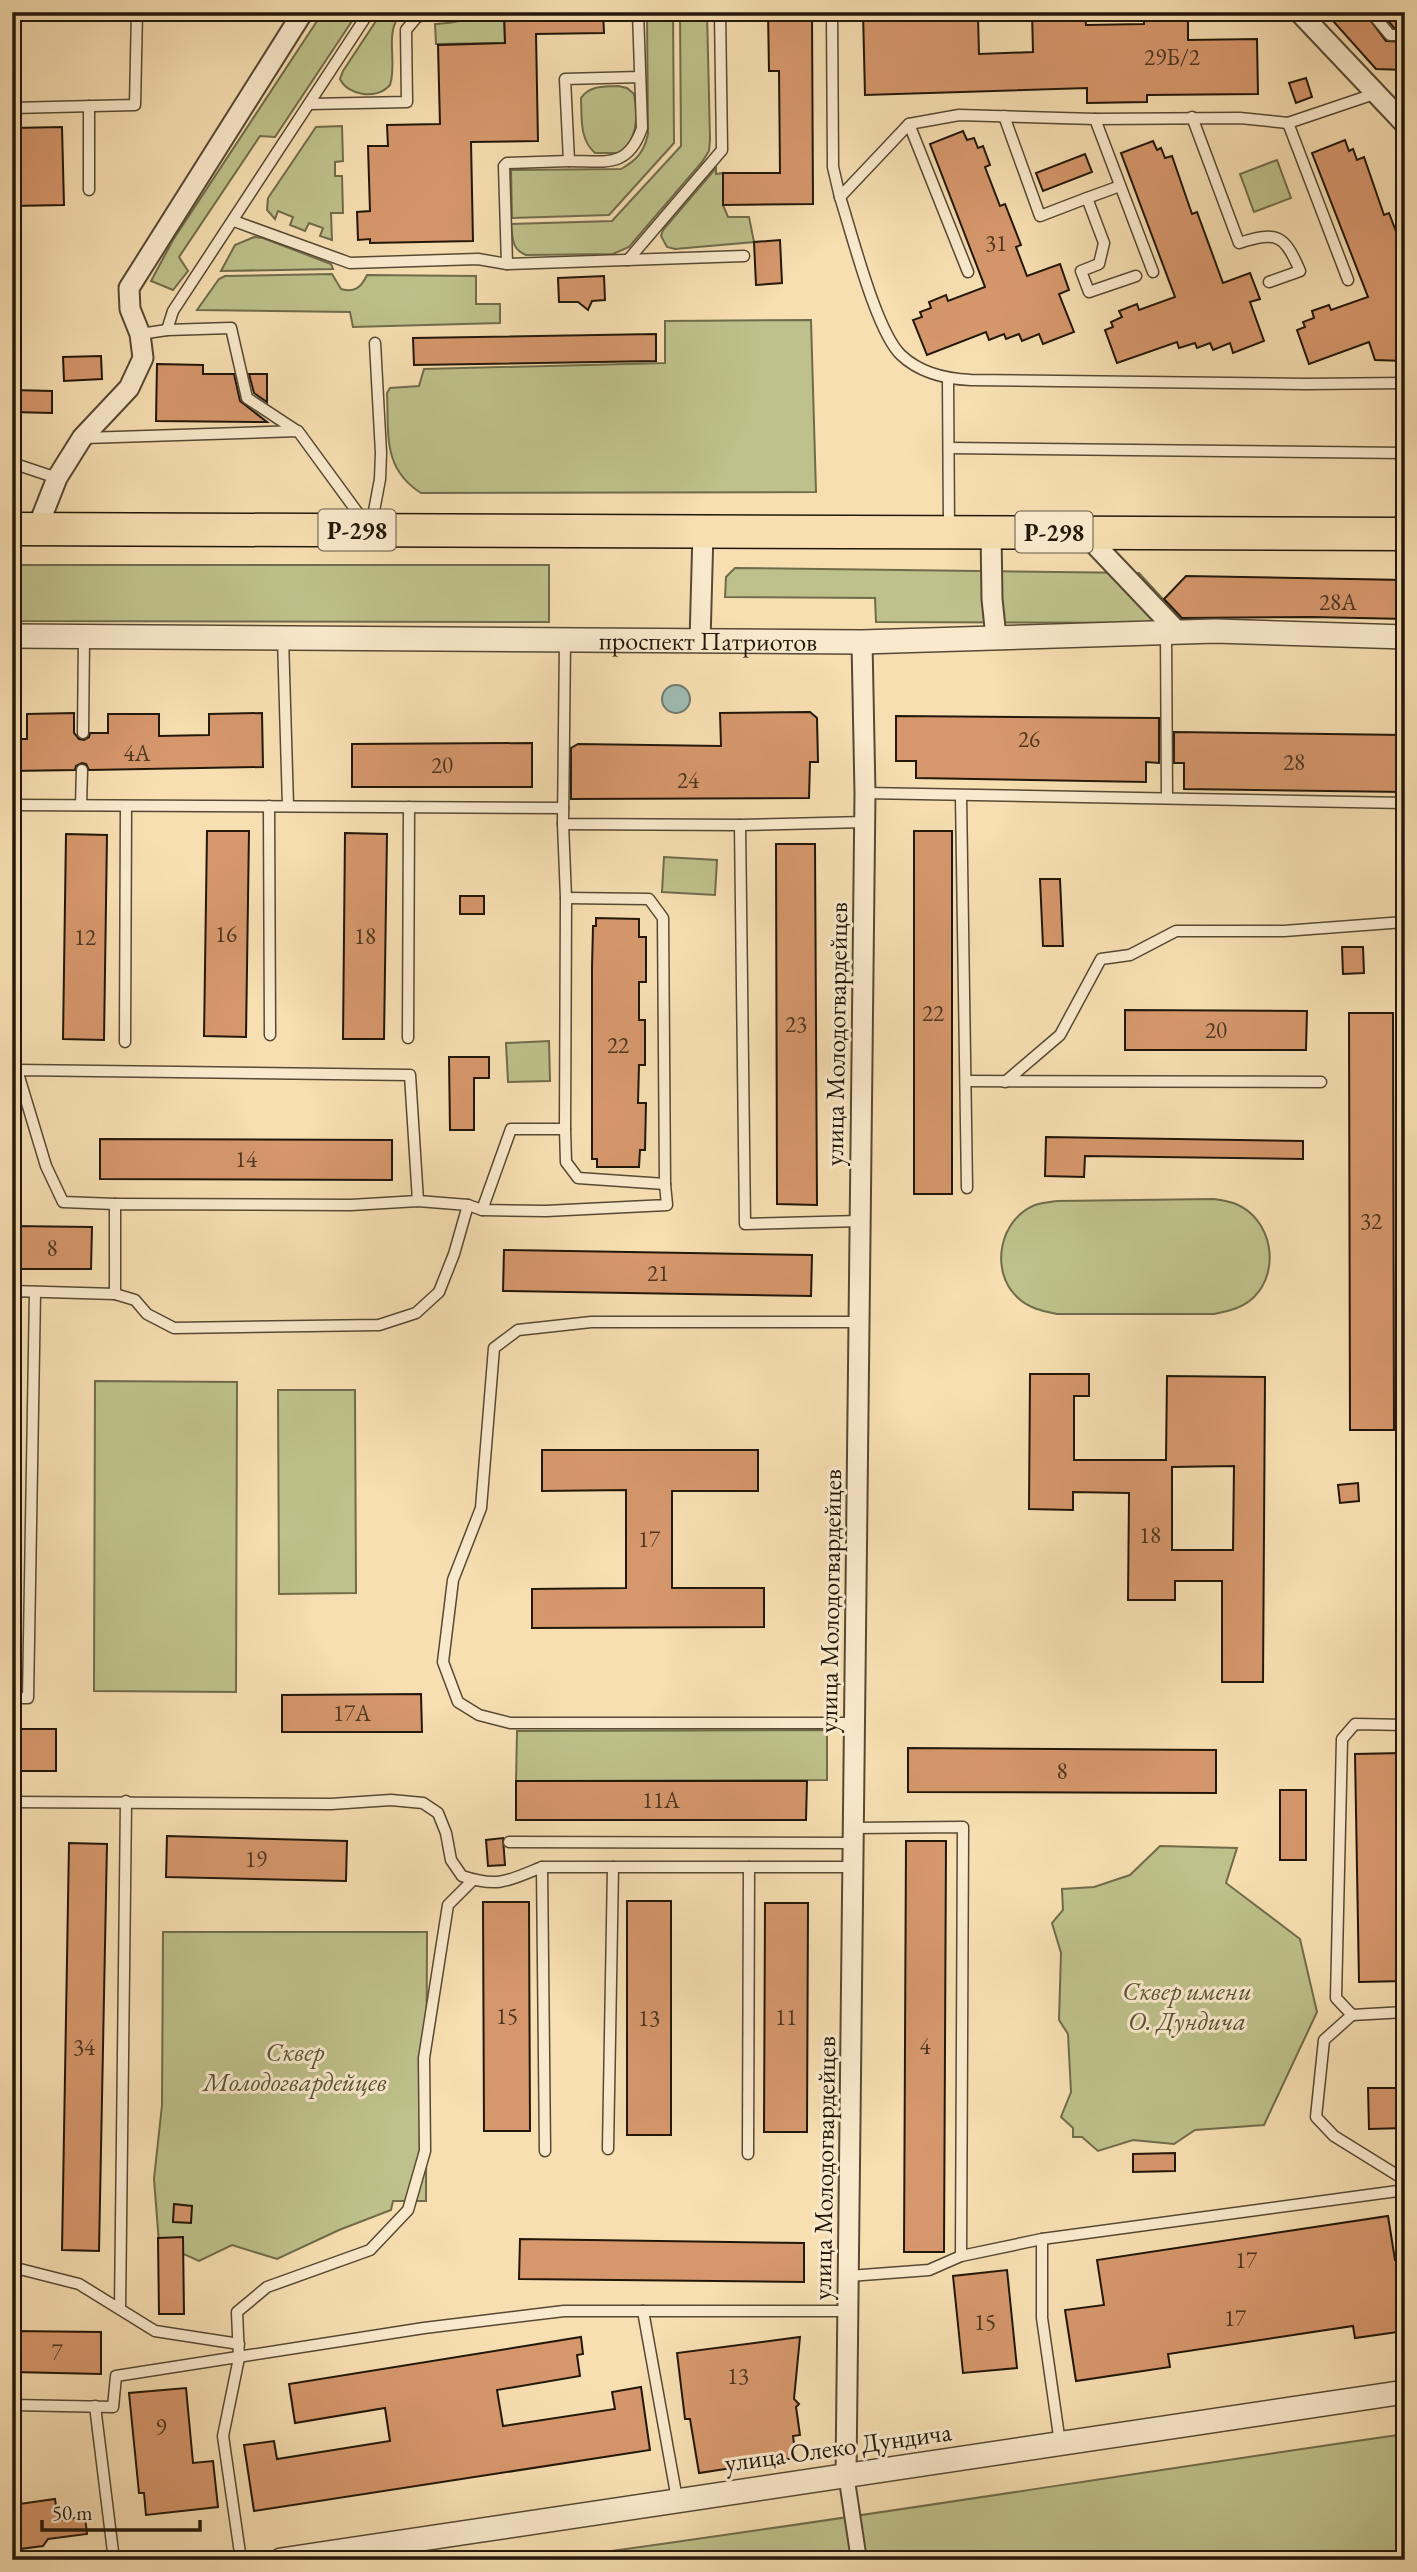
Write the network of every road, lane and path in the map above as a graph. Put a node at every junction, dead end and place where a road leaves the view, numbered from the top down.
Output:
1 (137, 12) edge
2 (303, 12) edge
3 (369, 12) edge
4 (428, 12) edge
5 (638, 12) edge
6 (720, 12) edge
7 (832, 12) edge
8 (1299, 12) edge
9 (1371, 12) edge
10 (1405, 35) edge
11 (640, 77) junction
12 (1377, 93) junction
13 (309, 104) junction
14 (89, 106) junction
15 (12, 108) edge
16 (1004, 116) junction
17 (1192, 117) junction
18 (1094, 119) junction
19 (1288, 123) junction
20 (909, 124) junction
21 (1405, 124) edge
22 (569, 161) junction
23 (1120, 186) junction
24 (89, 190) dead end
25 (840, 197) junction
26 (1087, 198) junction
27 (234, 221) junction
28 (744, 256) dead end
29 (628, 260) junction
30 (507, 264) junction
31 (968, 272) dead end
32 (1153, 272) dead end
33 (1136, 276) dead end
34 (1348, 280) dead end
35 (1269, 282) dead end
36 (167, 330) junction
37 (140, 334) junction
38 (374, 343) dead end
39 (948, 379) junction
40 (1405, 383) edge
41 (298, 431) junction
42 (82, 438) junction
43 (949, 448) junction
44 (1405, 453) edge
45 (12, 463) edge
46 (57, 478) junction
47 (25, 529) edge
48 (370, 530) junction
49 (703, 532) junction
50 (990, 532) junction
51 (948, 533) junction
52 (1083, 533) junction
53 (1405, 534) edge
54 (1172, 632) junction
55 (12, 636) edge
56 (84, 636) junction
57 (1405, 637) edge
58 (283, 638) junction
59 (996, 638) junction
60 (565, 640) junction
61 (701, 641) junction
62 (862, 642) junction
63 (83, 733) dead end
64 (82, 770) dead end
65 (865, 793) junction
66 (961, 796) junction
67 (1167, 798) junction
68 (1403, 803) edge
69 (12, 805) edge
70 (81, 805) junction
71 (126, 806) junction
72 (269, 806) junction
73 (288, 806) junction
74 (409, 807) junction
75 (563, 808) junction
76 (865, 822) junction
77 (564, 824) junction
78 (740, 825) junction
79 (566, 898) junction
80 (1404, 922) edge
81 (270, 1035) dead end
82 (408, 1038) dead end
83 (125, 1042) dead end
84 (965, 1081) junction
85 (1004, 1082) junction
86 (1321, 1082) dead end
87 (565, 1129) junction
88 (665, 1184) junction
89 (967, 1188) dead end
90 (418, 1201) junction
91 (115, 1204) junction
92 (468, 1205) junction
93 (482, 1210) junction
94 (860, 1221) junction
95 (12, 1291) edge
96 (35, 1292) junction
97 (115, 1294) junction
98 (859, 1322) junction
99 (12, 1698) edge
100 (855, 1723) junction
101 (1405, 1726) edge
102 (126, 1801) junction
103 (12, 1802) edge
104 (853, 1835) junction
105 (509, 1842) dead end
106 (542, 1867) junction
107 (613, 1867) junction
108 (749, 1867) junction
109 (853, 1867) junction
110 (473, 1880) junction
111 (1405, 2012) edge
112 (1352, 2015) junction
113 (608, 2149) dead end
114 (545, 2151) dead end
115 (748, 2154) dead end
116 (1405, 2180) edge
117 (1405, 2190) edge
118 (1042, 2239) junction
119 (961, 2256) junction
120 (12, 2267) edge
121 (849, 2276) junction
122 (120, 2309) junction
123 (643, 2311) junction
124 (848, 2311) junction
125 (239, 2344) junction
126 (239, 2358) junction
127 (1405, 2392) edge
128 (12, 2405) edge
129 (95, 2406) junction
130 (1060, 2442) junction
131 (846, 2474) junction
132 (677, 2500) junction
133 (114, 2560) edge
134 (241, 2560) edge
135 (281, 2560) edge
136 (859, 2560) edge

1 - 14 lane
2 - 37 street
3 - 13 lane
4 - 13 lane
5 - 11 lane
6 - 29 lane
7 - 25 lane
8 - 12 street
9 - 10 lane
11 - 22 lane
11 - 22 lane
12 - 19 lane
12 - 21 street
13 - 27 lane
14 - 15 lane
14 - 24 lane
16 - 18 lane
16 - 20 lane
16 - 26 lane
17 - 18 lane
17 - 19 lane
17 - 35 lane
18 - 23 lane
19 - 34 lane
20 - 25 lane
20 - 31 lane
22 - 30 lane
23 - 26 lane
23 - 32 lane
25 - 39 lane
26 - 33 lane
27 - 30 lane
27 - 36 lane
28 - 29 lane
29 - 30 lane
36 - 37 lane
36 - 41 lane
37 - 42 street
38 - 48 lane
39 - 40 lane
39 - 43 lane
41 - 42 lane
41 - 48 lane
42 - 46 street
43 - 44 lane
43 - 51 lane
45 - 46 lane
46 - 47 street
47 - 48 highway, Р-298
48 - 49 highway, Р-298
49 - 51 highway, Р-298
49 - 61 street
50 - 51 highway, Р-298
50 - 52 highway, Р-298
50 - 59 street
52 - 53 highway, Р-298
52 - 54 street
54 - 57 street, проспект Патриотов
54 - 59 street, проспект Патриотов
54 - 67 lane
55 - 56 street, проспект Патриотов
56 - 58 street, проспект Патриотов
56 - 63 lane
58 - 60 street, проспект Патриотов
58 - 73 lane
59 - 62 street, проспект Патриотов
60 - 61 street, проспект Патриотов
60 - 75 lane
61 - 62 street, проспект Патриотов
62 - 65 street, улица Молодогвардейцев
64 - 70 lane
65 - 66 lane
65 - 76 street, улица Молодогвардейцев
66 - 67 lane
66 - 84 lane
67 - 68 lane
68 - 80 lane
69 - 70 lane
70 - 71 lane
71 - 72 lane
71 - 83 lane
72 - 73 lane
72 - 81 lane
73 - 74 lane
74 - 75 lane
74 - 82 lane
75 - 77 lane
76 - 78 lane
76 - 94 street, улица Молодогвардейцев
77 - 78 lane
77 - 79 lane
78 - 94 lane
79 - 87 lane
79 - 88 lane
80 - 85 lane
84 - 85 lane
84 - 89 lane
85 - 86 lane
87 - 88 lane
87 - 93 lane
88 - 93 lane
90 - 91 lane
90 - 91 lane
90 - 92 lane
91 - 97 lane
92 - 93 lane
92 - 97 lane
94 - 98 street, улица Молодогвардейцев
95 - 96 lane
96 - 97 lane
96 - 99 lane
98 - 100 street, улица Молодогвардейцев
98 - 100 lane
100 - 104 street, улица Молодогвардейцев
101 - 112 lane
102 - 103 lane
102 - 110 lane
102 - 122 lane
104 - 105 lane
104 - 109 street, улица Молодогвардейцев
104 - 119 lane
106 - 107 lane
106 - 110 lane
106 - 114 lane
107 - 108 lane
107 - 113 lane
108 - 109 lane
108 - 115 lane
109 - 121 street, улица Молодогвардейцев
110 - 125 lane
111 - 112 lane
112 - 116 lane
117 - 118 lane
118 - 119 lane
118 - 130 lane
119 - 121 lane
120 - 122 lane
121 - 124 street, улица Молодогвардейцев
122 - 125 lane
123 - 124 lane
123 - 126 lane
123 - 132 lane
124 - 131 street, улица Молодогвардейцев
125 - 126 lane
126 - 129 lane
126 - 134 lane
127 - 130 street, улица Олеко Дундича
128 - 129 lane
129 - 133 lane
130 - 131 street, улица Олеко Дундича
131 - 132 street, улица Олеко Дундича
131 - 136 street, улица Молодогвардейцев
132 - 135 street, улица Олеко Дундича

